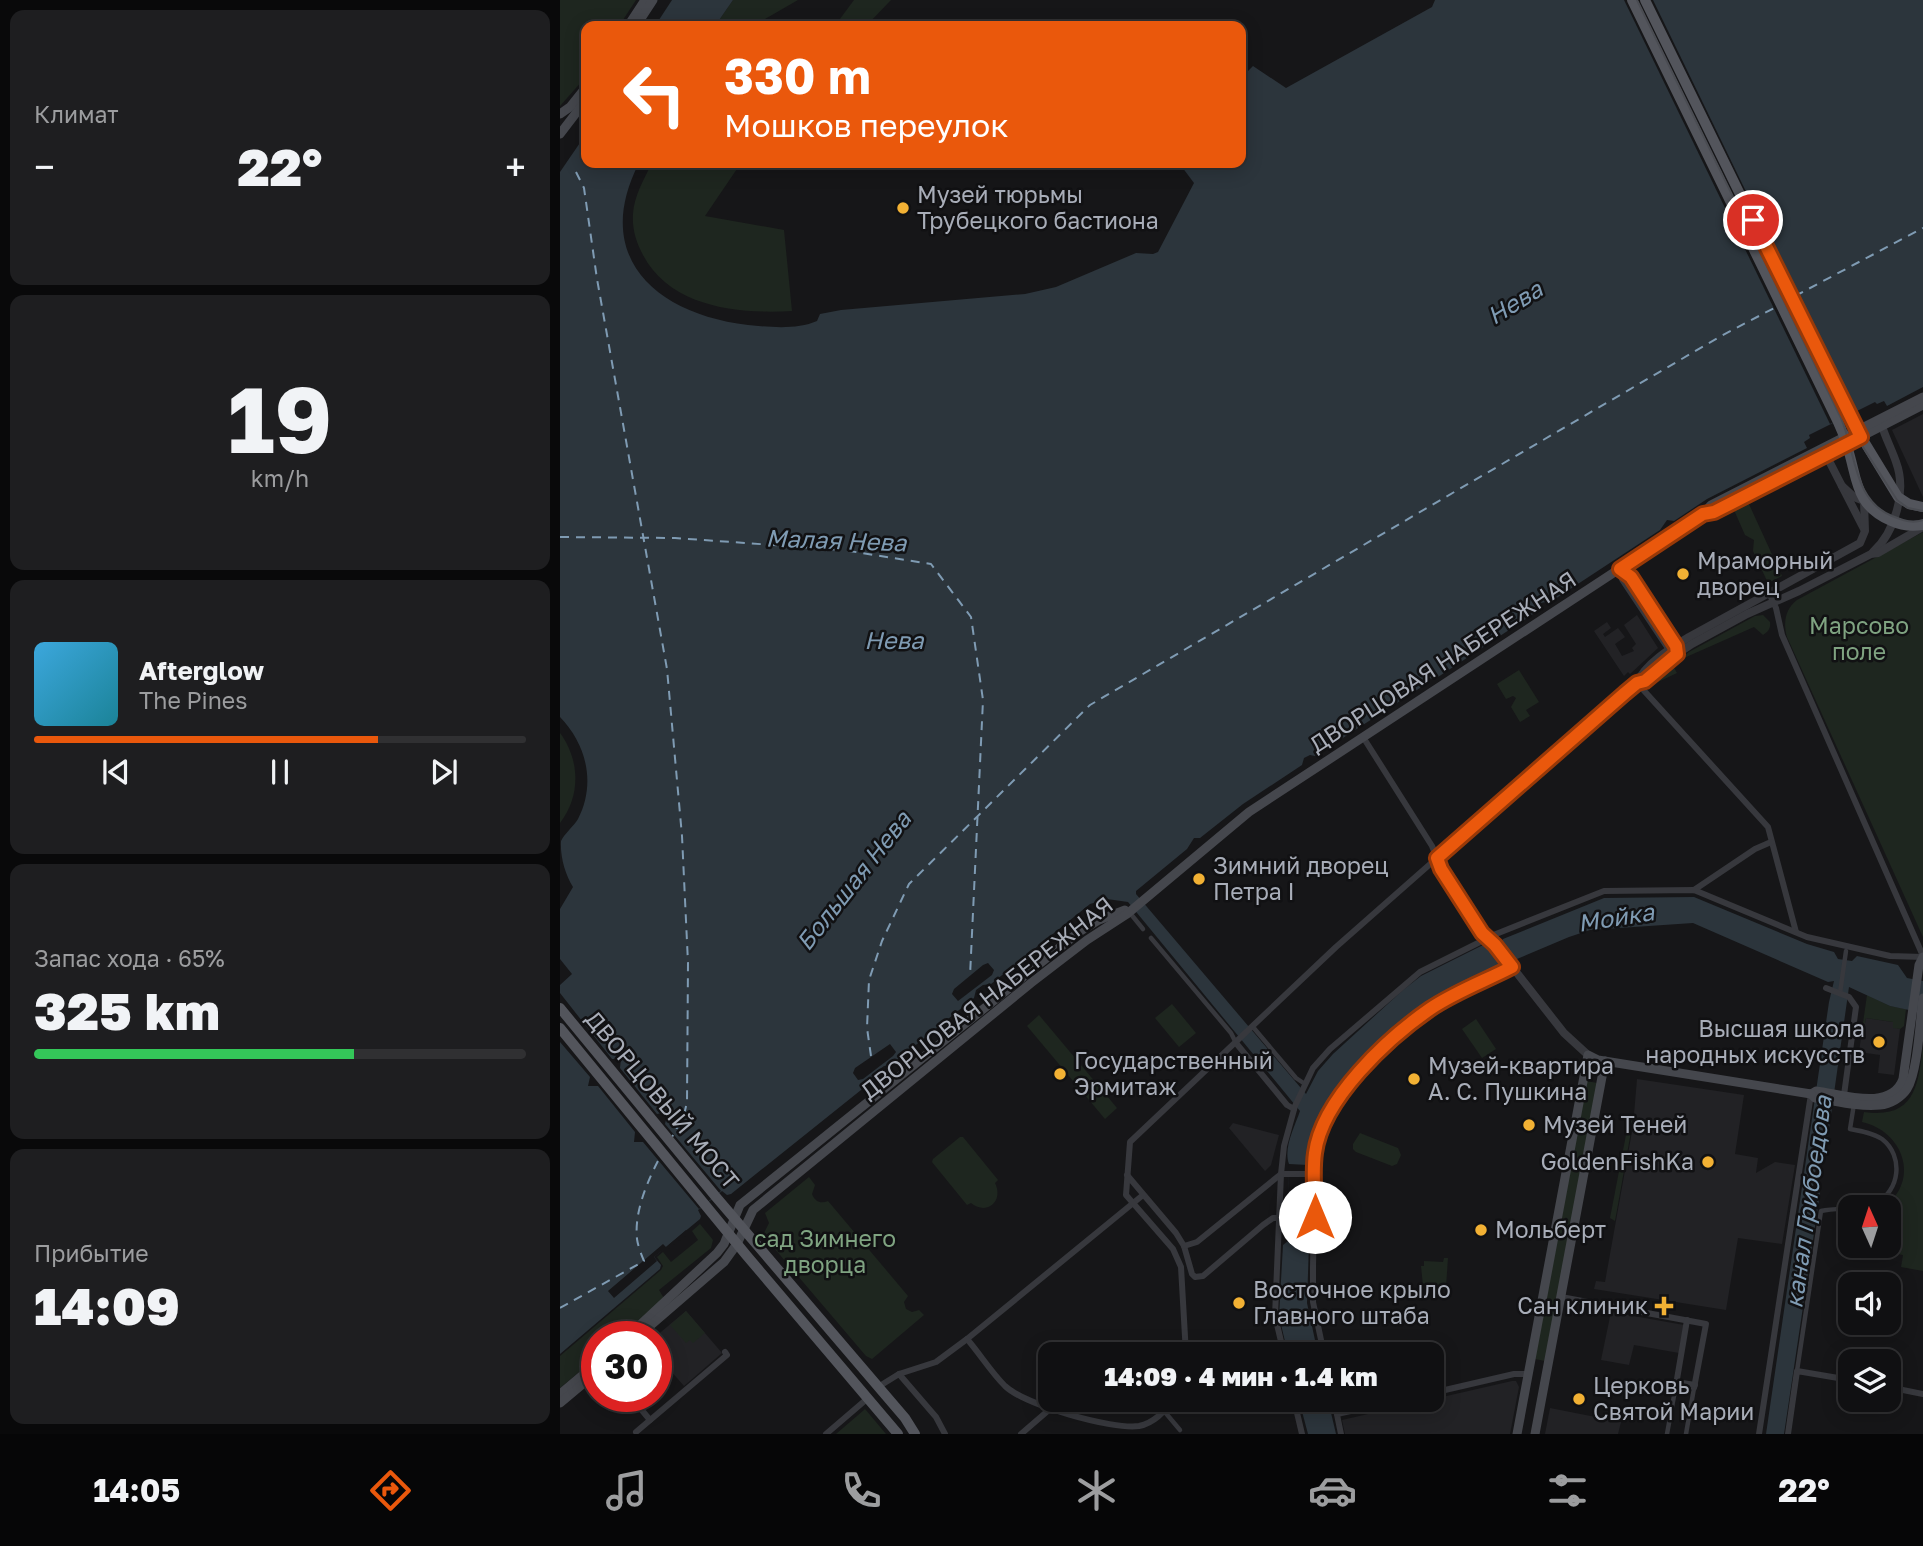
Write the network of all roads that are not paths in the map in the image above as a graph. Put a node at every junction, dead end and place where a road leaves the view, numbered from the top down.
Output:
1 (645, 0) edge
2 (653, 0) edge
3 (1632, 0) edge
4 (1645, 0) edge
5 (631, 21) edge
6 (639, 21) edge
7 (581, 96) edge
8 (581, 102) edge
9 (578, 111) junction
10 (560, 114) edge
11 (560, 122) edge
12 (560, 134) edge
13 (1923, 397) edge
14 (1923, 405) edge
15 (1882, 426) junction
16 (1859, 434) junction
17 (1845, 440) junction
18 (1826, 455) junction
19 (1842, 486) junction
20 (1898, 497) junction
21 (1864, 501) junction
22 (1923, 507) edge
23 (1703, 514) junction
24 (1894, 522) junction
25 (1923, 526) edge
26 (1865, 531) junction
27 (1871, 555) junction
28 (1620, 569) junction
29 (1769, 593) junction
30 (1774, 602) junction
31 (1674, 650) junction
32 (1637, 683) junction
33 (1363, 737) junction
34 (1771, 842) junction
35 (1437, 858) junction
36 (1694, 890) junction
37 (1130, 911) junction
38 (1143, 929) dead end
39 (1796, 932) junction
40 (1151, 938) dead end
41 (1487, 938) junction
42 (1846, 951) dead end
43 (1923, 957) edge
44 (1509, 964) junction
45 (1829, 989) dead end
46 (1840, 993) junction
47 (1923, 998) edge
48 (560, 1008) edge
49 (1917, 1012) junction
50 (560, 1028) edge
51 (1252, 1028) junction
52 (1238, 1042) junction
53 (1588, 1055) junction
54 (1605, 1061) junction
55 (1583, 1079) junction
56 (1601, 1082) junction
57 (1303, 1086) junction
58 (1814, 1094) junction
59 (1837, 1096) junction
60 (1854, 1103) junction
61 (1295, 1107) junction
62 (1284, 1174) junction
63 (1311, 1174) junction
64 (1127, 1175) junction
65 (1143, 1195) junction
66 (1133, 1203) junction
67 (1283, 1217) junction
68 (1311, 1217) junction
69 (734, 1218) junction
70 (743, 1229) junction
71 (728, 1233) junction
72 (737, 1244) junction
73 (1184, 1247) junction
74 (1561, 1297) junction
75 (1687, 1320) junction
76 (643, 1321) edge
77 (656, 1321) edge
78 (967, 1339) junction
79 (1185, 1342) edge
80 (1281, 1342) edge
81 (1321, 1342) edge
82 (725, 1352) dead end
83 (1797, 1371) junction
84 (899, 1374) junction
85 (1528, 1374) junction
86 (581, 1376) edge
87 (1546, 1377) junction
88 (1838, 1378) edge
89 (1676, 1384) junction
90 (581, 1385) edge
91 (878, 1387) junction
92 (1695, 1387) junction
93 (1444, 1390) edge
94 (1901, 1390) edge
95 (560, 1394) edge
96 (1923, 1394) edge
97 (868, 1398) junction
98 (560, 1403) edge
99 (1038, 1405) edge
100 (643, 1412) edge
101 (1047, 1412) edge
102 (1064, 1412) edge
103 (1163, 1412) edge
104 (1165, 1412) edge
105 (1297, 1412) edge
106 (1346, 1412) edge
107 (1337, 1414) joint
108 (650, 1420) junction
109 (1180, 1430) dead end
110 (636, 1432) dead end
111 (826, 1434) edge
112 (898, 1434) edge
113 (915, 1434) edge
114 (944, 1434) edge
115 (1021, 1434) edge
116 (1302, 1434) edge
117 (1342, 1434) edge
118 (1517, 1434) edge
119 (1535, 1434) edge
120 (1667, 1434) edge
121 (1686, 1434) edge
122 (1759, 1434) edge
123 (1788, 1434) edge

1 - 5 main road
2 - 6 main road
3 - 17 main road
4 - 16 main road
7 - 10 main road
8 - 9 main road
9 - 11 main road
9 - 12 main road
13 - 16 main road, ДВОРЦОВАЯ НАБЕРЕЖНАЯ
14 - 15 main road, ДВОРЦОВАЯ НАБЕРЕЖНАЯ
15 - 16 main road, ДВОРЦОВАЯ НАБЕРЕЖНАЯ
15 - 20 street
16 - 17 main road, ДВОРЦОВАЯ НАБЕРЕЖНАЯ
16 - 20 main road
17 - 18 main road, ДВОРЦОВАЯ НАБЕРЕЖНАЯ
17 - 21 main road
17 - 23 main road, ДВОРЦОВАЯ НАБЕРЕЖНАЯ
18 - 19 street
18 - 23 main road, ДВОРЦОВАЯ НАБЕРЕЖНАЯ
19 - 21 street
19 - 26 street
20 - 22 main road
20 - 24 street
21 - 24 main road
21 - 26 street
23 - 28 main road, ДВОРЦОВАЯ НАБЕРЕЖНАЯ
24 - 25 main road
24 - 27 street
25 - 27 street
26 - 29 street
27 - 30 street
28 - 31 street
28 - 33 main road, ДВОРЦОВАЯ НАБЕРЕЖНАЯ
29 - 30 street
29 - 31 street
30 - 31 street
30 - 43 street
31 - 32 street
32 - 34 street
32 - 35 street
33 - 35 street
33 - 37 main road, ДВОРЦОВАЯ НАБЕРЕЖНАЯ
34 - 36 street
34 - 39 street
35 - 41 street
35 - 51 street
36 - 39 street
36 - 41 street
37 - 38 street
37 - 69 main road, ДВОРЦОВАЯ НАБЕРЕЖНАЯ
37 - 70 main road, ДВОРЦОВАЯ НАБЕРЕЖНАЯ
39 - 43 street
40 - 52 street
41 - 44 street
41 - 57 street
42 - 46 street
43 - 49 main road
44 - 53 street
44 - 63 street
45 - 46 street
46 - 59 street
47 - 49 main road
48 - 69 main road, ДВОРЦОВЫЙ МОСТ
49 - 59 main road
49 - 60 main road
50 - 71 main road, ДВОРЦОВЫЙ МОСТ
51 - 52 street
51 - 57 street
52 - 61 street
52 - 64 street
53 - 54 main road
53 - 55 main road
54 - 56 main road
54 - 58 main road
55 - 56 main road
55 - 85 main road
56 - 74 main road
57 - 61 street
58 - 59 main road
58 - 122 street
59 - 60 main road
60 - 83 street
61 - 62 street
62 - 63 street
62 - 67 street
62 - 73 street
63 - 68 street
64 - 65 street
64 - 66 street
65 - 66 street
65 - 73 street
66 - 78 street
66 - 79 street
67 - 68 street
67 - 73 street
67 - 80 street
68 - 81 street
69 - 70 main road, ДВОРЦОВЫЙ МОСТ
69 - 71 main road, ДВОРЦОВАЯ НАБЕРЕЖНАЯ
70 - 72 main road, ДВОРЦОВАЯ НАБЕРЕЖНАЯ
70 - 91 main road, ДВОРЦОВЫЙ МОСТ
71 - 72 main road, ДВОРЦОВЫЙ МОСТ
71 - 76 main road, ДВОРЦОВАЯ НАБЕРЕЖНАЯ
72 - 77 main road, ДВОРЦОВАЯ НАБЕРЕЖНАЯ
72 - 97 main road, ДВОРЦОВЫЙ МОСТ
74 - 75 street
74 - 87 main road
75 - 89 street
75 - 92 street
78 - 84 street
78 - 99 street
82 - 108 street
83 - 88 street
83 - 123 street
84 - 91 street
84 - 114 street
85 - 87 main road
85 - 93 street
85 - 118 main road
86 - 95 main road
87 - 119 main road
89 - 92 street
89 - 120 street
90 - 98 main road
91 - 113 main road, ДВОРЦОВЫЙ МОСТ
92 - 121 street
94 - 96 street
97 - 111 street
97 - 112 main road, ДВОРЦОВЫЙ МОСТ
100 - 108 street
101 - 115 street
102 - 103 street
104 - 109 street
105 - 116 street
106 - 107 street
107 - 117 street
108 - 110 street

